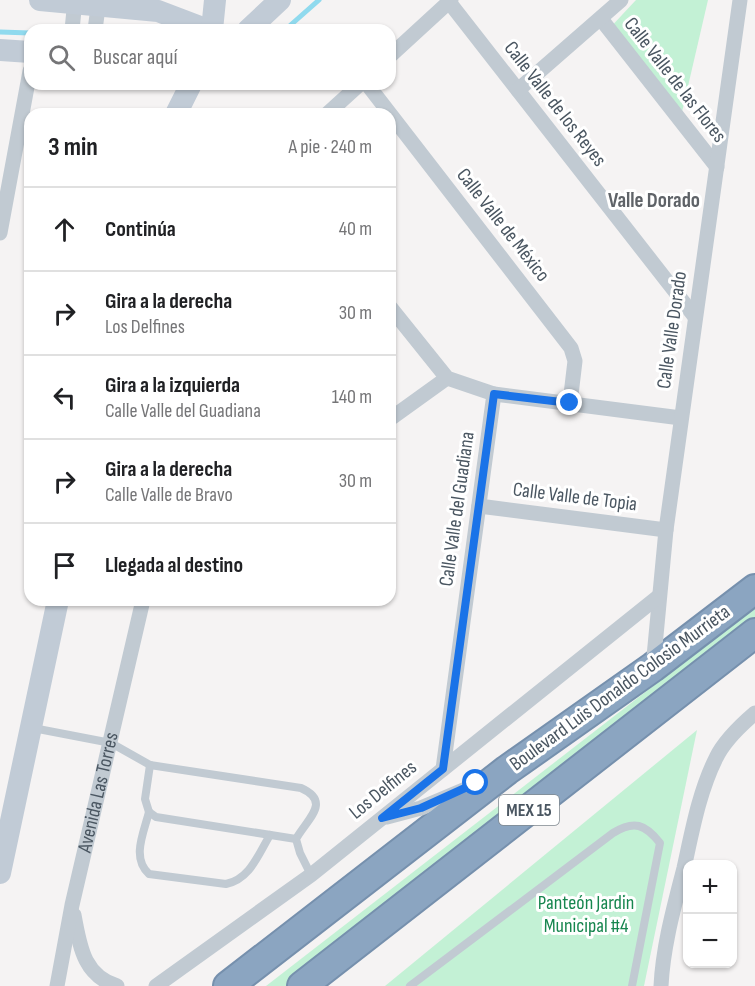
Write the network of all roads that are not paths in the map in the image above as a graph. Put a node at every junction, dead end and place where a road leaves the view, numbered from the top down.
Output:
1 (40, 0) edge
2 (215, 0) edge
3 (280, 0) edge
4 (621, 0) edge
5 (740, 0) edge
6 (450, 1) edge
7 (74, 13) edge
8 (97, 14) edge
9 (601, 19) junction
10 (194, 24) edge
11 (211, 24) edge
12 (255, 24) edge
13 (0, 50) edge
14 (396, 50) edge
15 (24, 52) edge
16 (26, 90) edge
17 (189, 90) edge
18 (353, 90) edge
19 (372, 90) edge
20 (518, 90) junction
21 (179, 108) edge
22 (334, 108) edge
23 (386, 108) edge
24 (396, 121) edge
25 (717, 167) junction
26 (0, 233) edge
27 (396, 314) edge
28 (695, 317) junction
29 (447, 378) junction
30 (494, 394) junction
31 (570, 403) junction
32 (396, 415) edge
33 (681, 418) junction
34 (479, 506) junction
35 (666, 530) junction
36 (755, 589) edge
37 (659, 596) junction
38 (57, 606) edge
39 (142, 606) edge
40 (755, 633) edge
41 (653, 667) junction
42 (755, 713) edge
43 (31, 728) junction
44 (111, 743) junction
45 (150, 765) junction
46 (443, 769) junction
47 (507, 770) junction
48 (149, 812) junction
49 (382, 818) junction
50 (270, 835) junction
51 (296, 839) junction
52 (0, 873) edge
53 (311, 875) junction
54 (72, 905) junction
55 (57, 986) edge
56 (117, 986) edge
57 (156, 986) edge
58 (228, 986) edge
59 (302, 986) edge
60 (410, 986) edge
61 (632, 986) edge
62 (661, 986) edge

1 - 7 street
2 - 11 street
3 - 12 street
4 - 9 street
5 - 25 street, Calle Valle Dorado
6 - 14 street
6 - 20 street, Calle Valle de los Reyes
7 - 8 street
8 - 10 street
9 - 20 street
9 - 25 street, Calle Valle de las Flores
13 - 15 street
16 - 26 street
17 - 21 street
18 - 22 street
19 - 23 street, Calle Valle de México
20 - 28 street, Calle Valle de los Reyes
24 - 31 street, Calle Valle de México
25 - 28 street, Calle Valle Dorado
27 - 29 street
28 - 33 street, Calle Valle Dorado
29 - 30 street
29 - 32 street
30 - 31 street
30 - 34 street, Calle Valle del Guadiana
31 - 33 street
33 - 35 street, Calle Valle Dorado
34 - 35 street, Calle Valle de Topia
34 - 46 street, Calle Valle del Guadiana
35 - 37 street, Calle Valle Dorado
36 - 41 highway, Boulevard Luis Donaldo Colosio Murrieta / MEX 15
37 - 41 street, Calle Valle Dorado
37 - 46 street, Los Delfines
38 - 43 street
39 - 44 street, Avenida Las Torres
40 - 59 highway, Boulevard Luis Donaldo Colosio Murrieta / MEX 15
41 - 47 highway, Boulevard Luis Donaldo Colosio Murrieta / MEX 15
42 - 62 street
43 - 44 lane
43 - 52 street
44 - 45 lane
44 - 54 street, Avenida Las Torres
45 - 48 lane
45 - 51 lane
46 - 49 street, Los Delfines
47 - 49 street
47 - 58 highway, Boulevard Luis Donaldo Colosio Murrieta / MEX 15
48 - 50 lane
48 - 50 lane
49 - 53 street, Los Delfines
50 - 51 lane
51 - 53 lane
53 - 57 street, Los Delfines
54 - 55 street, Avenida Las Torres
54 - 56 street
60 - 61 lane

